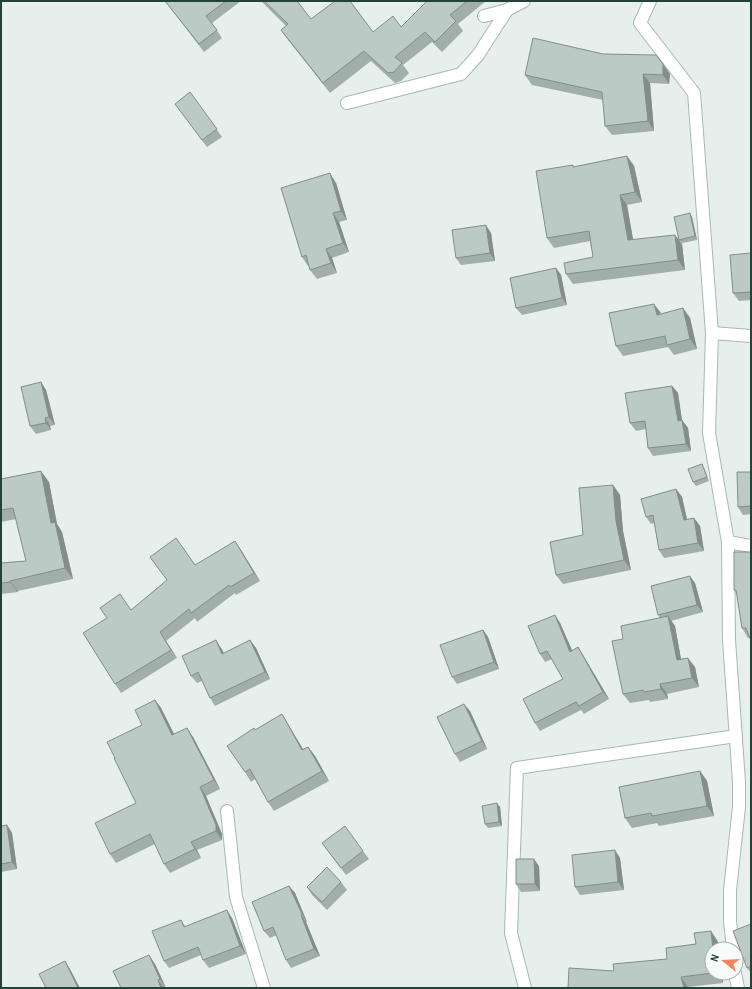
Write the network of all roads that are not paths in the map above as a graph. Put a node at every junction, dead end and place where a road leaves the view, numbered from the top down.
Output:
1 (524, 1) edge
2 (650, 1) edge
3 (507, 10) junction
4 (484, 16) dead end
5 (347, 103) dead end
6 (712, 333) junction
7 (751, 336) edge
8 (728, 542) junction
9 (751, 546) edge
10 (736, 736) junction
11 (227, 811) dead end
12 (732, 941) edge
13 (264, 988) edge
14 (525, 988) edge

1 - 3 street
2 - 6 street
3 - 4 street
3 - 5 street
6 - 7 street
6 - 8 street
8 - 9 street
8 - 10 street
10 - 12 street
10 - 14 street
11 - 13 street

